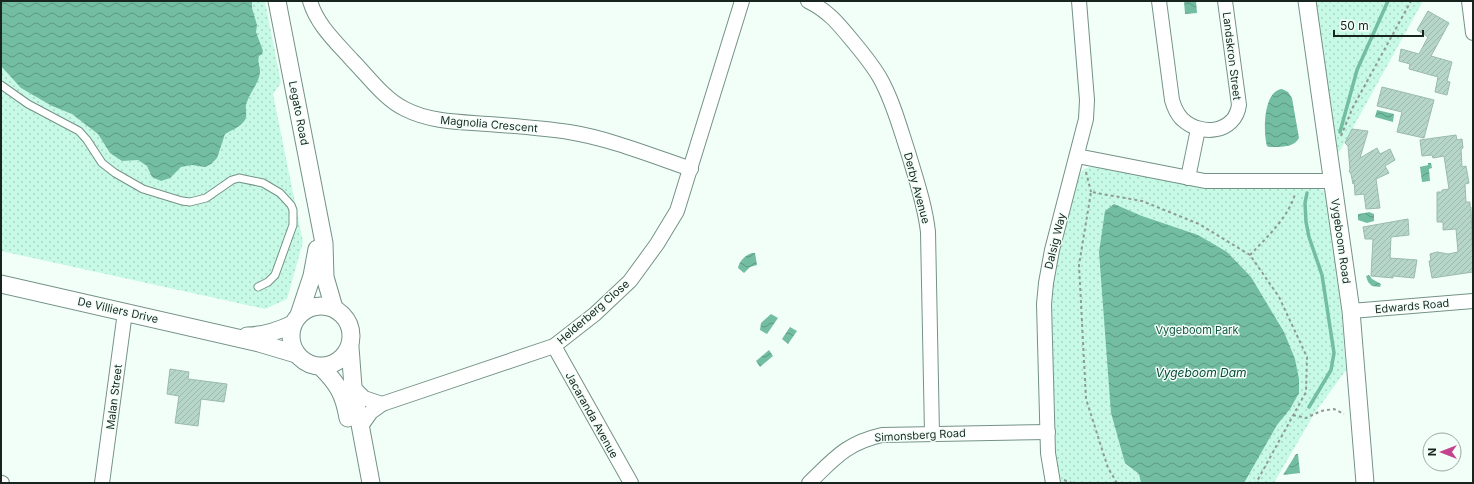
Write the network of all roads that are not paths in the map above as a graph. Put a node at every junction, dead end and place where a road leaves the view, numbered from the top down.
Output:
1 (276, 1) edge
2 (310, 1) edge
3 (742, 1) edge
4 (808, 1) edge
5 (1079, 1) edge
6 (1159, 1) edge
7 (1225, 1) edge
8 (1307, 1) edge
9 (1469, 1) edge
10 (1473, 33) edge
11 (1, 84) edge
12 (1198, 129) junction
13 (1080, 157) junction
14 (691, 169) junction
15 (1188, 178) junction
16 (1333, 181) junction
17 (321, 225) junction
18 (1, 284) edge
19 (258, 287) dead end
20 (1473, 301) edge
21 (334, 308) junction
22 (1351, 311) junction
23 (125, 312) junction
24 (296, 319) junction
25 (235, 337) junction
26 (554, 346) junction
27 (350, 347) junction
28 (296, 354) junction
29 (320, 367) junction
30 (353, 387) junction
31 (382, 404) junction
32 (360, 426) junction
33 (1048, 432) junction
34 (932, 434) junction
35 (102, 483) edge
36 (362, 483) edge
37 (371, 483) edge
38 (631, 483) edge
39 (809, 483) edge
40 (1053, 483) edge
41 (1365, 483) edge

1 - 17 street, Legato Road
2 - 14 street, Magnolia Crescent
3 - 14 street, Helderberg Close
4 - 34 street, Derby Avenue
5 - 13 street, Dalsig Way
6 - 12 street
7 - 12 street, Landskron Street
8 - 16 street, Vygeboom Road
9 - 10 street
11 - 19 lane
12 - 15 street
13 - 15 street
13 - 33 street, Dalsig Way
14 - 26 street, Helderberg Close
15 - 16 street
16 - 22 street, Vygeboom Road
17 - 21 street, Legato Road
17 - 24 street, Legato Road
18 - 23 street, De Villiers Drive
20 - 22 street, Edwards Road
21 - 24 street
21 - 27 street
22 - 41 street, Vygeboom Road
23 - 25 street, De Villiers Drive
23 - 35 street, Malan Street
24 - 25 street, De Villiers Drive
24 - 28 street
25 - 28 street, De Villiers Drive
26 - 31 street, Helderberg Close
26 - 38 street, Jacaranda Avenue
27 - 29 street
27 - 30 street
28 - 29 street
29 - 36 street
30 - 31 street
30 - 32 street
31 - 32 street, Helderberg Close
32 - 37 street
33 - 34 street, Simonsberg Road
33 - 40 street, Dalsig Way
34 - 39 street, Simonsberg Road

